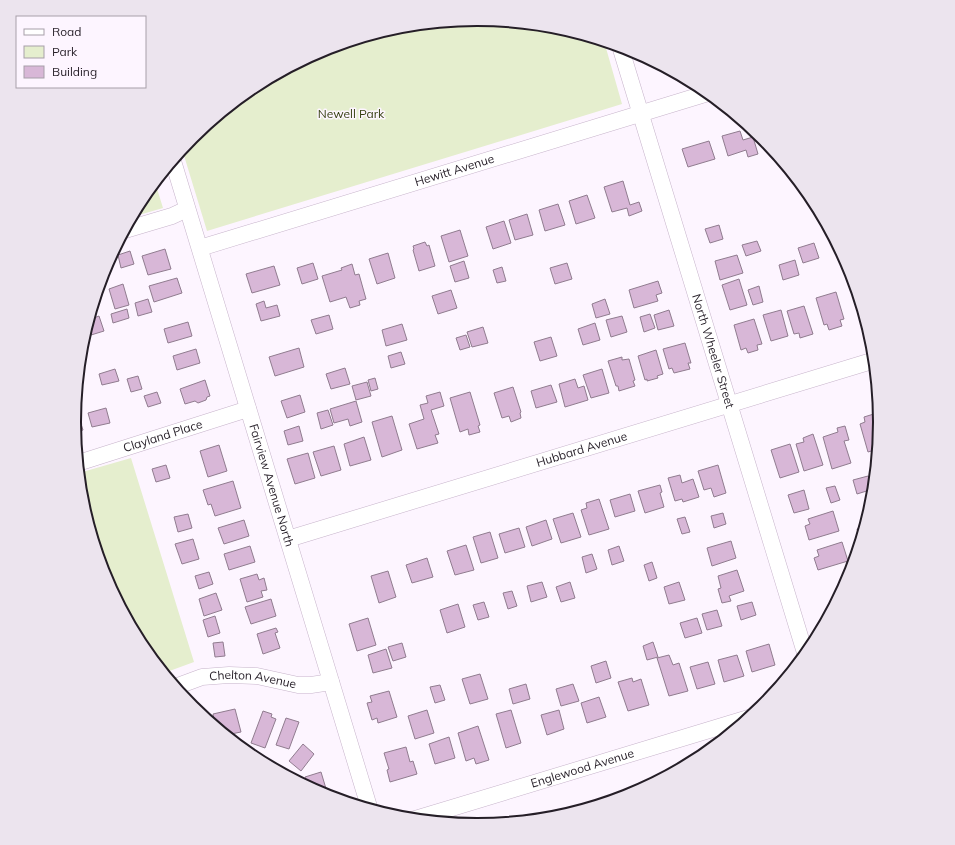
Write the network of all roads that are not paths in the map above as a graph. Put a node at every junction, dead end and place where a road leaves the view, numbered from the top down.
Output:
1 (622, 53) edge
2 (700, 95) edge
3 (641, 114) junction
4 (175, 166) edge
5 (187, 209) junction
6 (132, 228) edge
7 (200, 248) junction
8 (869, 362) edge
9 (730, 405) junction
10 (248, 409) junction
11 (83, 461) edge
12 (288, 539) junction
13 (804, 648) edge
14 (331, 682) junction
15 (180, 685) edge
16 (739, 721) edge
17 (368, 803) edge
18 (426, 816) edge

1 - 3 street, North Wheeler Street
2 - 3 street, Hewitt Avenue
3 - 7 street, Hewitt Avenue
3 - 9 street, North Wheeler Street
4 - 5 street, Fairview Avenue North
5 - 6 street
5 - 7 street, Fairview Avenue North
7 - 10 street, Fairview Avenue North
8 - 9 street, Hubbard Avenue
9 - 12 street, Hubbard Avenue
9 - 13 street, North Wheeler Street
10 - 11 street, Clayland Place
10 - 12 street, Fairview Avenue North
12 - 14 street, Fairview Avenue North
14 - 15 street, Chelton Avenue
14 - 17 street, Fairview Avenue North
16 - 18 street, Englewood Avenue

